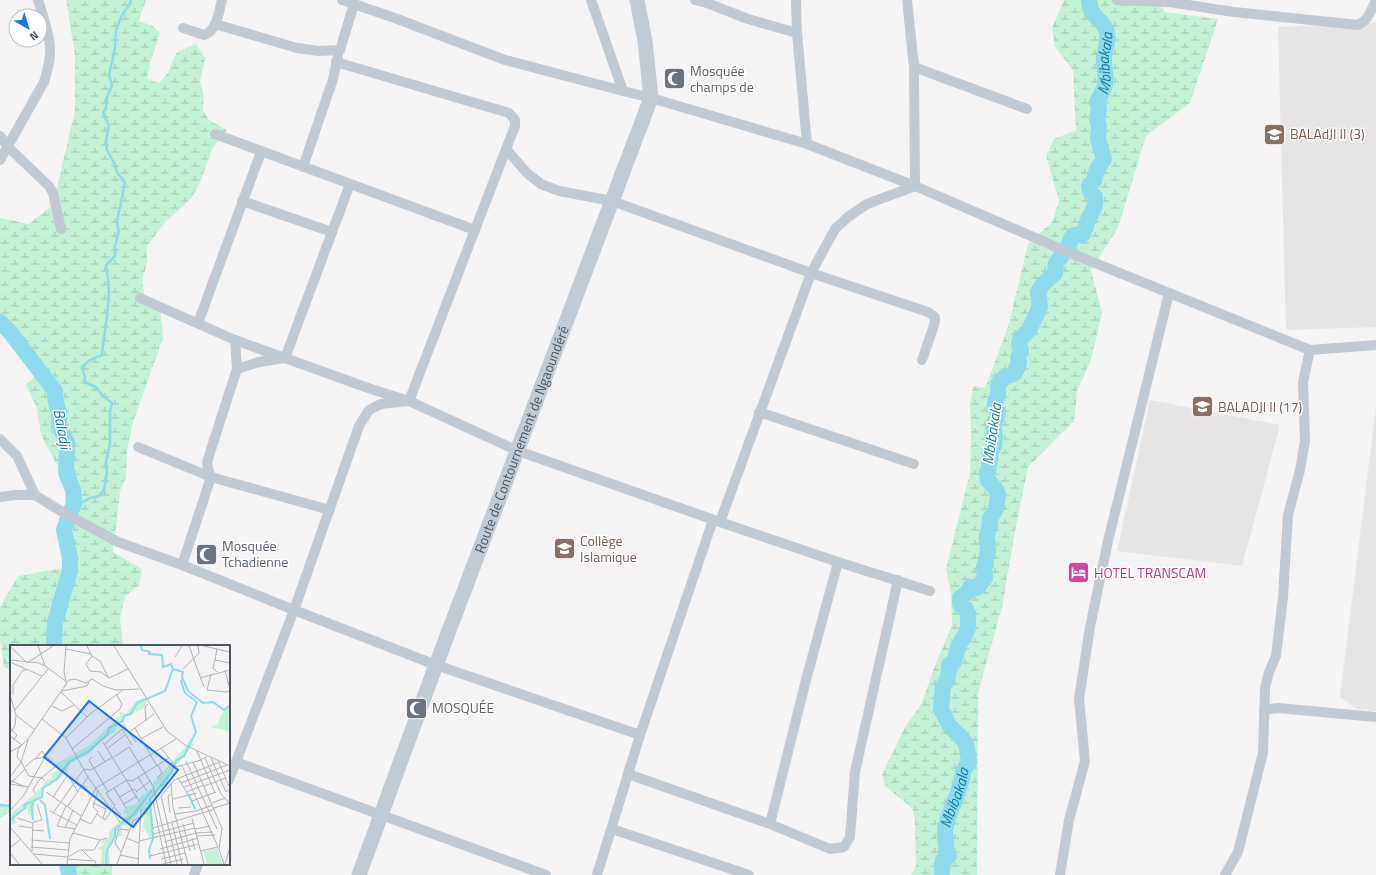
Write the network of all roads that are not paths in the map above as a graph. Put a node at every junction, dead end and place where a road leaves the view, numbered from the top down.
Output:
1 (38, 0) edge
2 (222, 0) edge
3 (342, 0) edge
4 (591, 0) edge
5 (637, 0) edge
6 (695, 0) edge
7 (796, 0) edge
8 (907, 0) edge
9 (1117, 0) edge
10 (354, 2) edge
11 (707, 2) edge
12 (1201, 3) edge
13 (1372, 4) edge
14 (215, 24) junction
15 (183, 28) dead end
16 (797, 33) junction
17 (340, 50) junction
18 (336, 62) junction
19 (914, 67) junction
20 (623, 91) junction
21 (651, 98) junction
22 (1027, 109) dead end
23 (215, 134) dead end
24 (0, 136) edge
25 (807, 144) junction
26 (8, 147) junction
27 (506, 149) junction
28 (261, 152) junction
29 (0, 160) edge
30 (303, 167) junction
31 (350, 184) junction
32 (915, 186) junction
33 (242, 201) junction
34 (612, 201) junction
35 (61, 229) dead end
36 (476, 230) junction
37 (332, 232) junction
38 (812, 273) junction
39 (1169, 293) junction
40 (140, 298) dead end
41 (198, 322) junction
42 (235, 340) junction
43 (1376, 345) edge
44 (1310, 350) junction
45 (285, 358) junction
46 (922, 360) dead end
47 (237, 369) junction
48 (409, 401) junction
49 (759, 412) junction
50 (0, 439) edge
51 (138, 447) dead end
52 (518, 451) junction
53 (914, 464) dead end
54 (211, 477) junction
55 (35, 495) junction
56 (0, 497) edge
57 (330, 510) junction
58 (716, 521) junction
59 (838, 562) junction
60 (182, 565) junction
61 (898, 580) junction
62 (930, 591) dead end
63 (294, 610) junction
64 (436, 665) junction
65 (1264, 710) junction
66 (1376, 717) edge
67 (640, 736) junction
68 (236, 762) junction
69 (628, 774) junction
70 (230, 777) edge
71 (381, 815) junction
72 (770, 824) junction
73 (612, 829) junction
74 (198, 865) edge
75 (194, 875) edge
76 (359, 875) edge
77 (546, 875) edge
78 (597, 875) edge
79 (749, 875) edge
80 (1060, 875) edge
81 (1225, 875) edge

1 - 26 street
2 - 14 street
3 - 10 street
4 - 20 street
5 - 21 street, Route de Contournement de Ngaoundéré
6 - 11 street
7 - 16 street
8 - 19 street
9 - 12 street
10 - 17 street
10 - 20 street
11 - 16 street
12 - 13 street
14 - 15 street
14 - 17 street
16 - 25 street
17 - 18 street
18 - 27 street
18 - 30 street
19 - 22 street
19 - 32 street
20 - 21 street
21 - 25 street
21 - 34 street, Route de Contournement de Ngaoundéré
23 - 28 street
24 - 26 street
25 - 32 street
26 - 29 street
26 - 35 street
27 - 34 street
27 - 36 street
28 - 30 street
28 - 33 street
30 - 31 street
31 - 36 street
31 - 37 street
32 - 38 street
32 - 39 street
33 - 37 street
33 - 41 street
34 - 38 street
34 - 52 street, Route de Contournement de Ngaoundéré
36 - 48 street
37 - 45 street
38 - 46 street
38 - 49 street
39 - 44 street
39 - 80 street
40 - 41 street
41 - 42 street
42 - 45 street
42 - 47 street
43 - 44 street
44 - 65 street
45 - 47 street
45 - 48 street
47 - 54 street
48 - 52 street
48 - 57 street
49 - 53 street
49 - 58 street
50 - 55 street
51 - 54 street
52 - 58 street
52 - 64 street, Route de Contournement de Ngaoundéré
54 - 57 street
54 - 60 street
55 - 56 street
55 - 60 street
57 - 63 street
58 - 59 street
58 - 67 street
59 - 61 street
59 - 72 street
60 - 63 street
61 - 62 street
61 - 72 street
63 - 64 street
63 - 68 street
64 - 67 street
64 - 71 street, Route de Contournement de Ngaoundéré
65 - 66 street
65 - 81 street
67 - 69 street
68 - 70 street
68 - 71 street
69 - 72 street
69 - 73 street
71 - 76 street, Route de Contournement de Ngaoundéré
71 - 77 street
73 - 78 street
73 - 79 street
74 - 75 street

